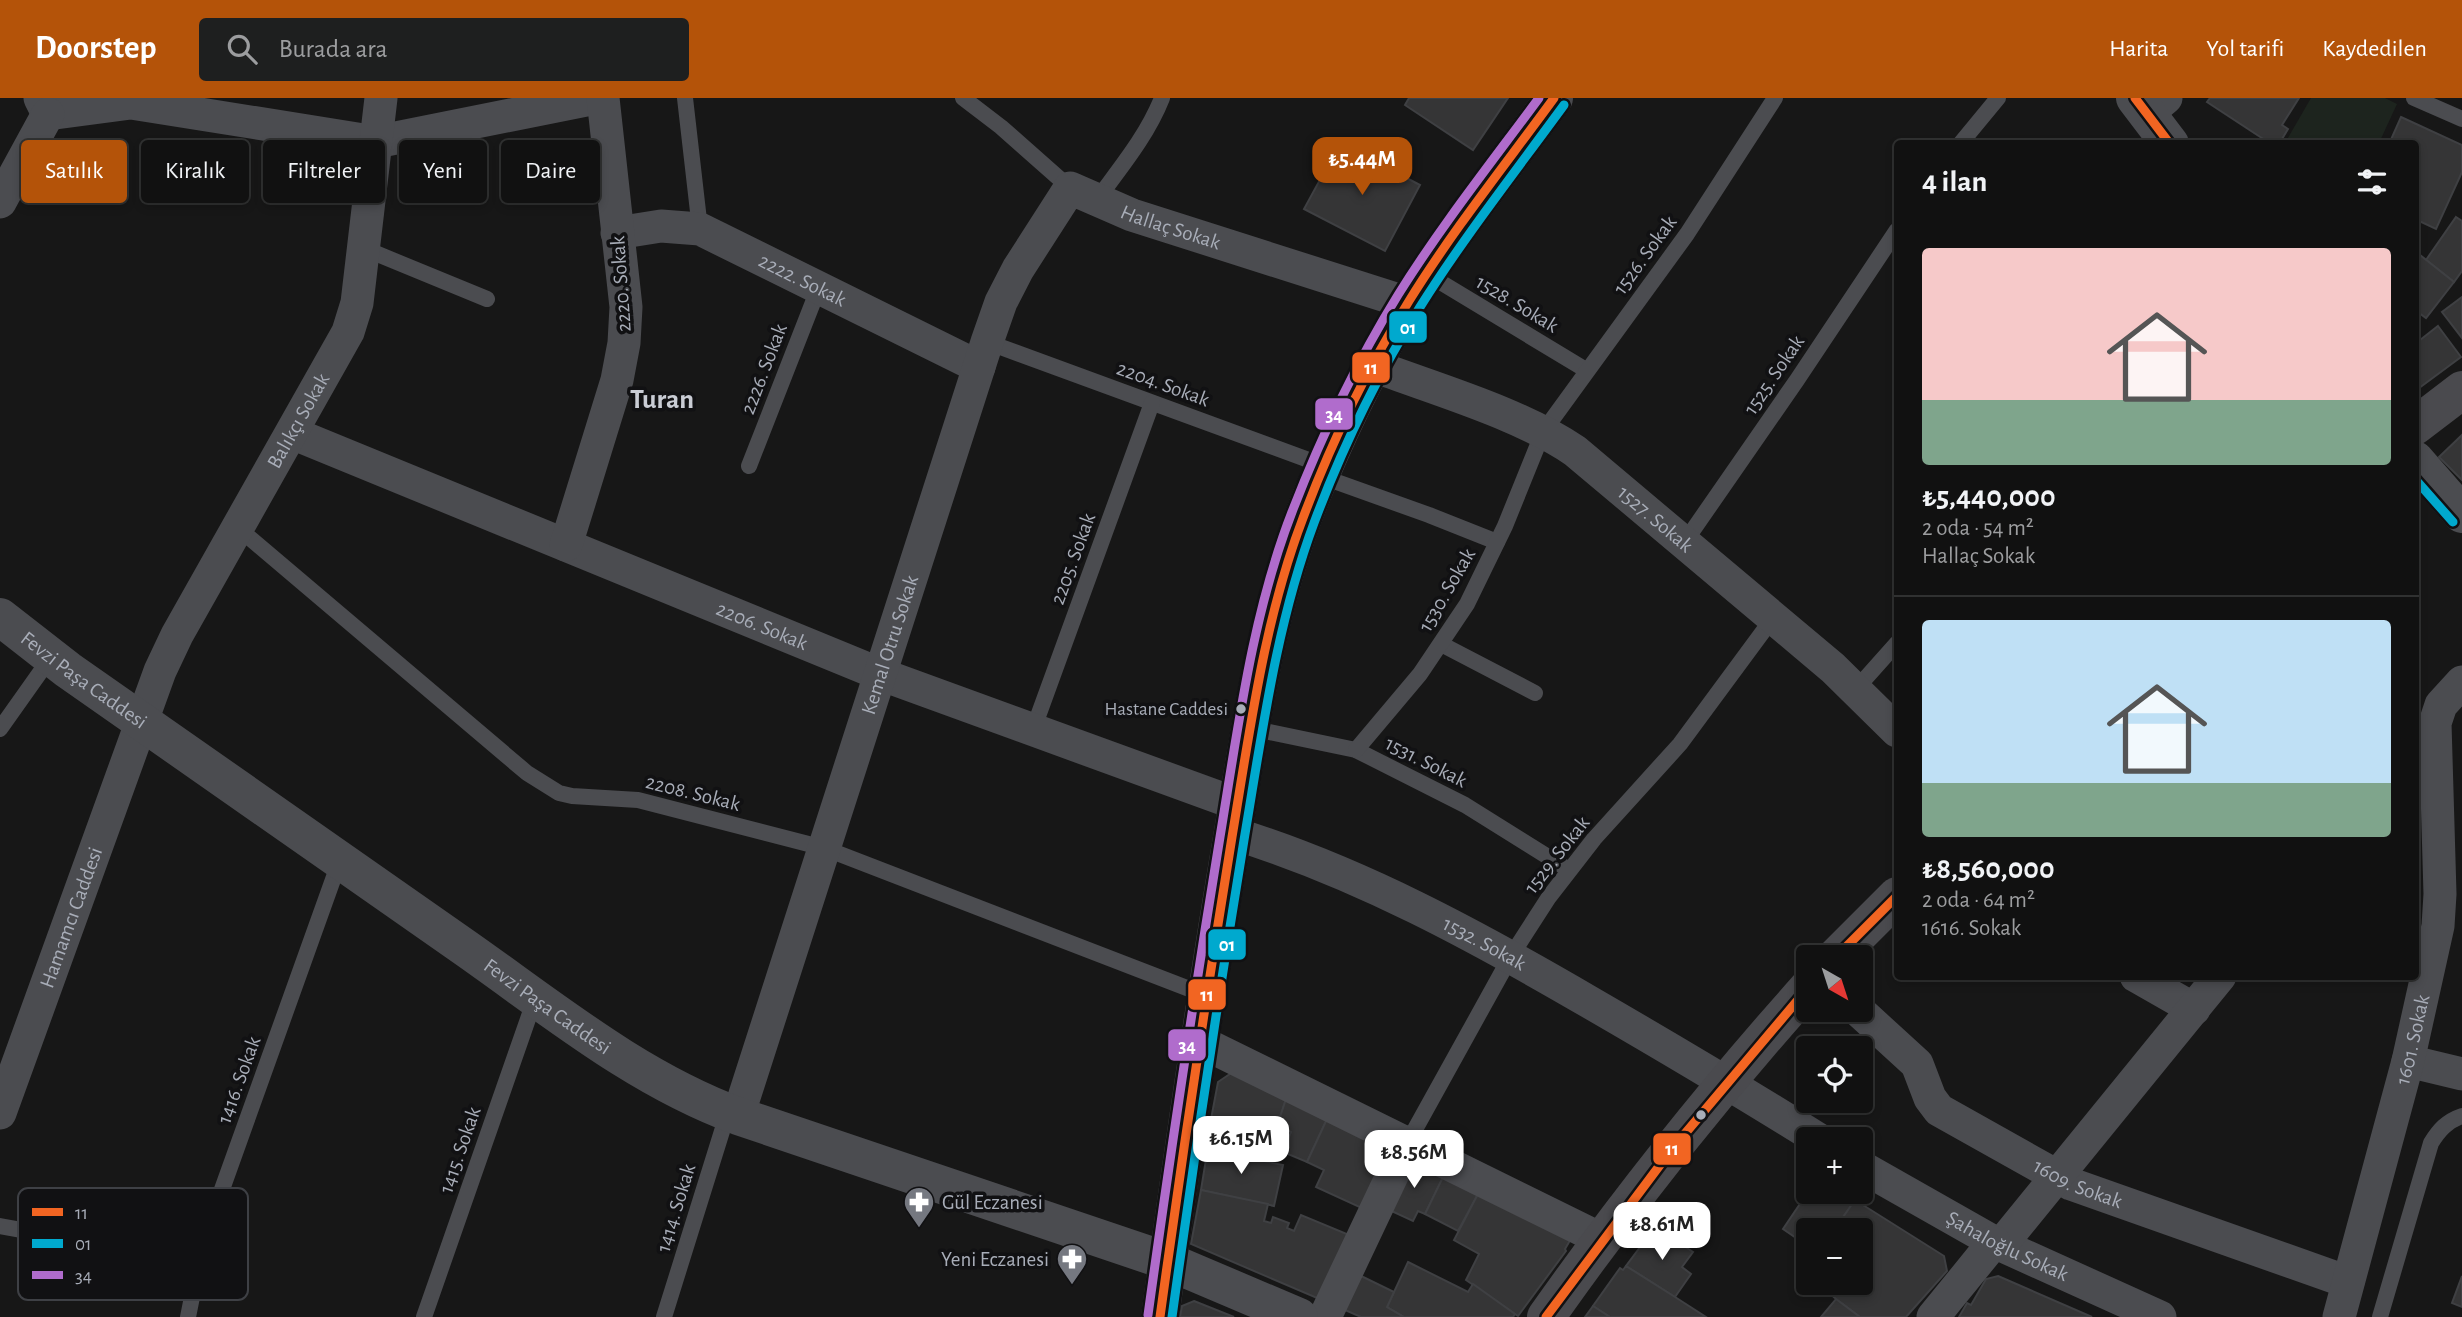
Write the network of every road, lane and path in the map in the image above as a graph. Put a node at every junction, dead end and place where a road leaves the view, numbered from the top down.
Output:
1 (381, 98) edge
2 (596, 98) edge
3 (603, 98) edge
4 (685, 98) edge
5 (963, 98) edge
6 (1162, 98) edge
7 (1553, 98) edge
8 (1775, 98) edge
9 (1998, 98) edge
10 (2414, 98) edge
11 (2150, 103) edge
12 (44, 106) edge
13 (2462, 119) edge
14 (363, 140) edge
15 (376, 140) edge
16 (385, 140) edge
17 (1963, 140) edge
18 (2168, 140) edge
19 (1083, 194) junction
20 (0, 202) edge
21 (369, 203) edge
22 (700, 229) junction
23 (617, 233) junction
24 (1894, 234) edge
25 (363, 248) junction
26 (819, 287) junction
27 (1417, 288) junction
28 (487, 299) dead end
29 (983, 354) junction
30 (1374, 366) junction
31 (1586, 370) junction
32 (2462, 390) edge
33 (1152, 403) junction
34 (2419, 423) edge
35 (1543, 432) junction
36 (292, 433) junction
37 (2419, 465) edge
38 (749, 466) dead end
39 (1322, 471) junction
40 (2462, 514) edge
41 (238, 528) junction
42 (1497, 542) junction
43 (1684, 542) junction
44 (566, 545) junction
45 (0, 617) edge
46 (1773, 618) junction
47 (1441, 644) junction
48 (1894, 646) edge
49 (51, 657) junction
50 (880, 674) junction
51 (2462, 682) edge
52 (1856, 689) junction
53 (1535, 693) dead end
54 (2426, 703) edge
55 (141, 720) junction
56 (1250, 728) junction
57 (0, 729) edge
58 (1894, 729) edge
59 (1033, 730) junction
60 (1356, 750) junction
61 (1234, 818) junction
62 (824, 848) junction
63 (340, 860) junction
64 (1569, 870) junction
65 (1894, 899) edge
66 (2427, 924) edge
67 (1848, 945) edge
68 (1511, 956) junction
69 (2143, 980) edge
70 (2217, 980) edge
71 (1205, 995) junction
72 (536, 997) junction
73 (1796, 1001) edge
74 (2194, 1009) junction
75 (1871, 1022) edge
76 (1199, 1041) junction
77 (2408, 1061) junction
78 (2462, 1074) edge
79 (1725, 1081) junction
80 (0, 1113) edge
81 (733, 1114) junction
82 (2462, 1116) edge
83 (1799, 1127) edge
84 (1408, 1142) junction
85 (1873, 1173) edge
86 (2056, 1177) junction
87 (223, 1188) edge
88 (0, 1226) edge
89 (18, 1229) edge
90 (1601, 1239) junction
91 (1997, 1243) junction
92 (1167, 1261) junction
93 (2348, 1282) junction
94 (2147, 1314) edge
95 (424, 1317) edge
96 (664, 1317) edge
97 (1160, 1317) edge
98 (1299, 1317) edge
99 (1325, 1317) edge
100 (1546, 1317) edge
101 (1933, 1317) edge
102 (2339, 1317) edge
103 (2380, 1317) edge

1 - 15 street, Balıkçı Sokak
2 - 16 street
3 - 23 street, 2220. Sokak
4 - 22 lane
5 - 19 lane, Hallaç Sokak
6 - 19 lane
7 - 27 main road
8 - 31 lane, 1526. Sokak
9 - 17 lane
10 - 13 lane
11 - 18 street
12 - 14 street
12 - 20 street
19 - 27 street, Hallaç Sokak
19 - 29 street, Kemal Otru Sokak
21 - 25 street, Balıkçı Sokak
22 - 23 street, 2222. Sokak
22 - 26 street, 2222. Sokak
23 - 44 street, 2220. Sokak
24 - 43 lane, 1525. Sokak
25 - 28 lane
25 - 36 street, Balıkçı Sokak
26 - 29 street, 2222. Sokak
26 - 38 lane, 2226. Sokak
27 - 30 main road
27 - 31 lane, 1528. Sokak
29 - 33 lane, 2204. Sokak
29 - 50 street, Kemal Otru Sokak
30 - 35 street, 1527. Sokak
30 - 39 main road
31 - 35 lane, 1526. Sokak
32 - 34 main road
33 - 39 lane, 2204. Sokak
33 - 59 lane, 2205. Sokak
35 - 42 lane, 1530. Sokak
35 - 43 street, 1527. Sokak
36 - 41 street, Balıkçı Sokak
36 - 44 street, 2206. Sokak
37 - 40 street
39 - 42 lane, 2204. Sokak
39 - 56 main road
41 - 55 street, Balıkçı Sokak
41 - 62 lane, 2208. Sokak
42 - 47 lane, 1530. Sokak
43 - 46 street, 1527. Sokak
44 - 50 street, 2206. Sokak
45 - 49 street, Fevzi Paşa Caddesi
46 - 52 street, 1527. Sokak
46 - 64 lane, 1529. Sokak
47 - 53 lane
47 - 60 lane, 1530. Sokak
48 - 52 lane
49 - 55 street, Fevzi Paşa Caddesi
49 - 57 lane
50 - 59 street, 2206. Sokak
50 - 62 street, Kemal Otru Sokak
51 - 54 street, 1601. Sokak
52 - 58 street, 1527. Sokak
54 - 66 street, 1601. Sokak
55 - 63 street, Fevzi Paşa Caddesi
55 - 80 street, Hamamcı Caddesi
56 - 60 lane, 1531. Sokak
56 - 61 main road
59 - 61 street, 2206. Sokak
60 - 64 lane, 1531. Sokak
61 - 68 street, 1532. Sokak
61 - 71 main road
62 - 71 lane, 2208. Sokak
62 - 81 street, Kemal Otru Sokak
63 - 72 street, Fevzi Paşa Caddesi
63 - 87 lane, 1416. Sokak
64 - 68 lane, 1529. Sokak
65 - 67 main road
66 - 77 street, 1601. Sokak
68 - 79 street, 1532. Sokak
68 - 84 lane, 1529. Sokak
69 - 74 street
70 - 74 street
71 - 76 main road
72 - 81 street, Fevzi Paşa Caddesi
72 - 95 lane, 1415. Sokak
73 - 79 main road
74 - 86 street
75 - 86 street, 1609. Sokak
76 - 84 street
76 - 92 main road
77 - 78 street
77 - 93 street, 1601. Sokak
79 - 83 street
79 - 90 main road
81 - 92 street, Fevzi Paşa Caddesi
81 - 96 lane, 1414. Sokak
82 - 103 lane
84 - 90 street
84 - 99 street
85 - 91 street, Şahaloğlu Sokak
86 - 91 street
86 - 93 street, 1609. Sokak
88 - 89 lane
90 - 100 main road
91 - 94 street, Şahaloğlu Sokak
91 - 101 street
92 - 97 main road
92 - 98 street, Fevzi Paşa Caddesi
93 - 102 street, 1601. Sokak

